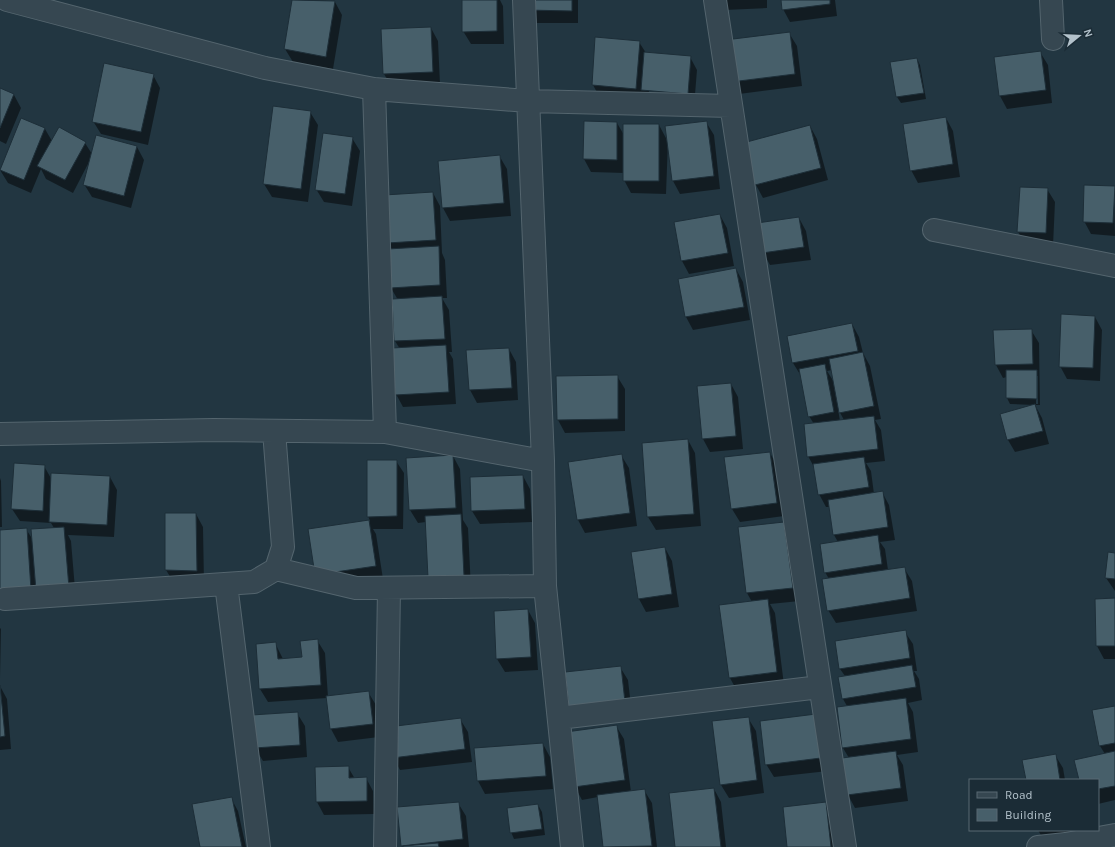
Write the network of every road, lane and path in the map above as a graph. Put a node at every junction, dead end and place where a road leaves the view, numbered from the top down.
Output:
1 (8, 0) edge
2 (524, 0) edge
3 (715, 0) edge
4 (1051, 0) edge
5 (1053, 39) dead end
6 (374, 88) junction
7 (528, 101) junction
8 (731, 106) junction
9 (934, 230) dead end
10 (1115, 266) edge
11 (274, 431) junction
12 (385, 432) junction
13 (0, 434) edge
14 (543, 461) junction
15 (276, 569) junction
16 (226, 584) junction
17 (545, 586) junction
18 (389, 588) junction
19 (5, 599) dead end
20 (820, 687) junction
21 (559, 718) junction
22 (1115, 835) edge
23 (259, 847) edge
24 (385, 847) edge
25 (572, 847) edge
26 (845, 847) edge
27 (1038, 847) edge

1 - 6 street
2 - 7 street
3 - 8 street
4 - 5 street
6 - 7 street
6 - 12 street
7 - 8 street
7 - 14 street
8 - 20 street
9 - 10 street
11 - 12 street
11 - 13 street
11 - 15 street
12 - 14 street
14 - 17 street
15 - 16 street
15 - 18 street
16 - 19 street
16 - 23 street
17 - 18 street
17 - 21 street
18 - 24 street
20 - 21 street
20 - 26 street
21 - 25 street
22 - 27 street

